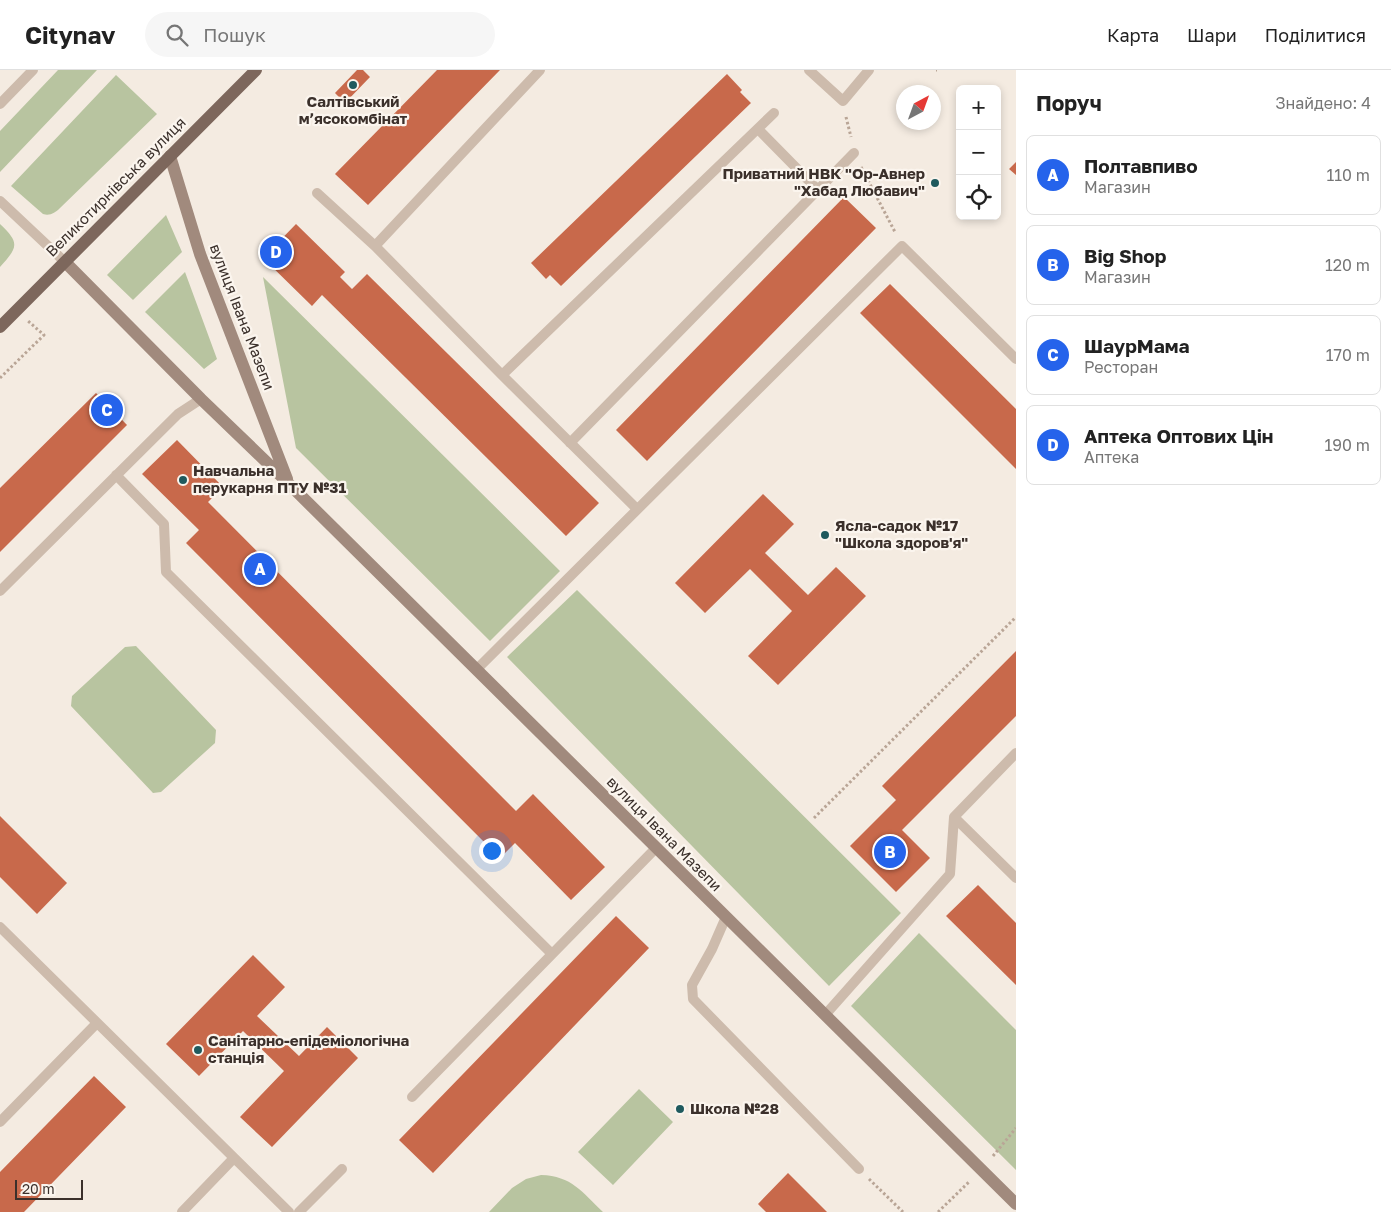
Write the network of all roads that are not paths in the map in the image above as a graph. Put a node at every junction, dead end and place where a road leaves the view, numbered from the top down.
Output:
1 (33, 70) edge
2 (256, 70) edge
3 (540, 70) edge
4 (809, 70) edge
5 (869, 70) edge
6 (0, 104) edge
7 (774, 113) dead end
8 (758, 129) junction
9 (854, 153) road end
10 (170, 156) junction
11 (818, 190) junction
12 (317, 193) dead end
13 (0, 201) edge
14 (375, 246) junction
15 (64, 262) junction
16 (0, 327) edge
17 (1016, 359) edge
18 (502, 375) junction
19 (201, 399) junction
20 (570, 442) junction
21 (116, 475) junction
22 (290, 486) junction
23 (638, 509) junction
24 (0, 591) edge
25 (476, 670) junction
26 (1016, 753) edge
27 (954, 817) junction
28 (656, 848) junction
29 (1016, 878) edge
30 (726, 917) junction
31 (0, 927) edge
32 (552, 954) junction
33 (825, 1015) junction
34 (96, 1023) junction
35 (412, 1097) dead end
36 (0, 1122) edge
37 (234, 1158) junction
38 (342, 1169) dead end
39 (859, 1169) road end
40 (1016, 1204) edge
41 (182, 1212) edge
42 (289, 1212) edge
43 (299, 1212) edge

1 - 6 lane
2 - 10 main road, Великотирнівська вулиця
3 - 14 lane
4 - 5 lane
7 - 8 lane
8 - 11 lane
8 - 18 lane
9 - 11 lane
10 - 15 main road, Великотирнівська вулиця
10 - 22 main road, вулиця Івана Мазепи
11 - 20 lane
12 - 14 lane
13 - 15 lane
14 - 18 lane
15 - 16 main road, Великотирнівська вулиця
15 - 19 main road, вулиця Івана Мазепи
17 - 23 lane
18 - 20 lane
19 - 21 lane
19 - 22 main road, вулиця Івана Мазепи
20 - 23 lane
21 - 24 lane
21 - 32 lane
22 - 25 main road, вулиця Івана Мазепи
23 - 25 lane
25 - 28 main road, вулиця Івана Мазепи
26 - 27 lane
27 - 29 lane
27 - 33 lane
28 - 30 main road, вулиця Івана Мазепи
28 - 32 lane
30 - 33 main road, вулиця Івана Мазепи
30 - 39 lane
31 - 34 lane
32 - 35 lane
33 - 40 main road, вулиця Івана Мазепи
34 - 36 lane
34 - 37 lane
37 - 41 lane
37 - 42 lane
38 - 43 lane

